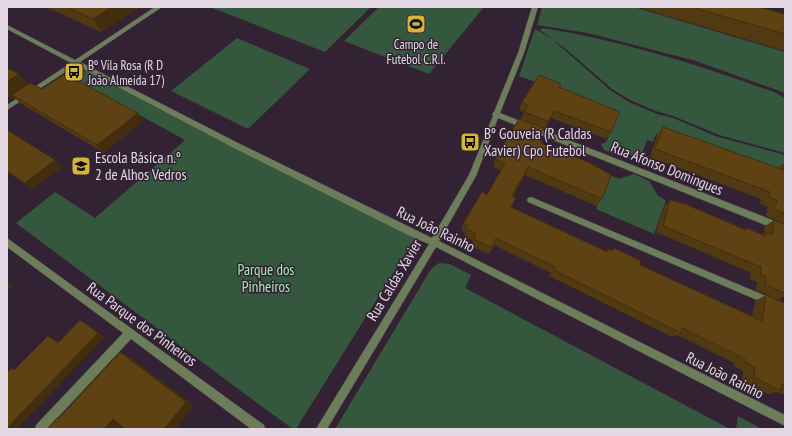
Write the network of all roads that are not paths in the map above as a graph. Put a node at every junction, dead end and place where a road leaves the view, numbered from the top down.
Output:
1 (158, 7) edge
2 (535, 7) edge
3 (7, 28) edge
4 (75, 62) junction
5 (7, 108) edge
6 (495, 114) junction
7 (531, 200) dead end
8 (785, 229) edge
9 (434, 242) junction
10 (7, 243) edge
11 (785, 308) edge
12 (130, 333) junction
13 (785, 421) edge
14 (40, 429) edge
15 (260, 429) edge
16 (321, 429) edge

1 - 4 street
2 - 6 street, Rua Caldas Xavier
3 - 4 street, Rua João Rainho
4 - 5 street
4 - 9 street, Rua João Rainho
6 - 8 street, Rua Afonso Domingues
6 - 9 street, Rua Caldas Xavier
7 - 11 street
9 - 13 street, Rua João Rainho
9 - 16 street, Rua Caldas Xavier
10 - 12 street, Rua Parque dos Pinheiros
12 - 14 street
12 - 15 street, Rua Parque dos Pinheiros

